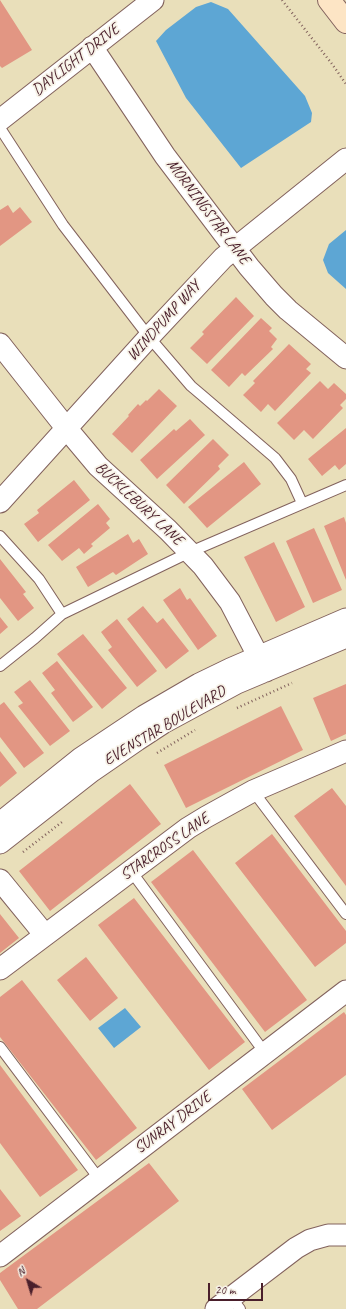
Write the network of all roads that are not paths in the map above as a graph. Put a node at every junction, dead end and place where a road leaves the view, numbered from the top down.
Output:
1 (153, 0) edge
2 (329, 0) edge
3 (346, 22) edge
4 (92, 48) junction
5 (0, 120) edge
6 (0, 128) edge
7 (346, 159) edge
8 (235, 248) junction
9 (149, 337) junction
10 (0, 344) edge
11 (346, 358) edge
12 (67, 430) junction
13 (346, 485) edge
14 (0, 502) edge
15 (302, 503) junction
16 (0, 536) edge
17 (190, 552) junction
18 (62, 614) junction
19 (346, 619) edge
20 (346, 637) edge
21 (262, 663) junction
22 (0, 666) edge
23 (346, 751) edge
24 (253, 791) junction
25 (0, 823) edge
26 (0, 843) edge
27 (131, 871) junction
28 (0, 880) edge
29 (346, 914) edge
30 (45, 935) junction
31 (0, 969) edge
32 (346, 991) edge
33 (0, 1047) edge
34 (265, 1053) junction
35 (100, 1180) junction
36 (346, 1235) edge
37 (0, 1256) edge
38 (229, 1305) edge

1 - 4 street, DAYLIGHT DRIVE
2 - 3 main road
4 - 5 street, DAYLIGHT DRIVE
4 - 8 street, MORNINGSTAR LANE
6 - 9 lane
7 - 8 street, WINDPUMP WAY
8 - 9 street, WINDPUMP WAY
8 - 11 street, MORNINGSTAR LANE
9 - 12 street, WINDPUMP WAY
9 - 15 lane
10 - 12 street, BUCKLEBURY LANE
12 - 14 street, WINDPUMP WAY
12 - 17 street, BUCKLEBURY LANE
13 - 15 lane
15 - 17 lane
16 - 18 lane
17 - 18 lane
17 - 21 street, BUCKLEBURY LANE
18 - 22 lane
19 - 21 street, EVENSTAR BOULEVARD
20 - 21 street, EVENSTAR BOULEVARD
21 - 25 street, EVENSTAR BOULEVARD
21 - 26 street, EVENSTAR BOULEVARD
23 - 24 street, STARCROSS LANE
24 - 27 street, STARCROSS LANE
24 - 29 lane
27 - 30 street, STARCROSS LANE
27 - 34 lane
28 - 30 street
30 - 31 street, STARCROSS LANE
32 - 34 street, SUNRAY DRIVE
33 - 35 lane
34 - 35 street, SUNRAY DRIVE
35 - 37 street, SUNRAY DRIVE
36 - 38 street

